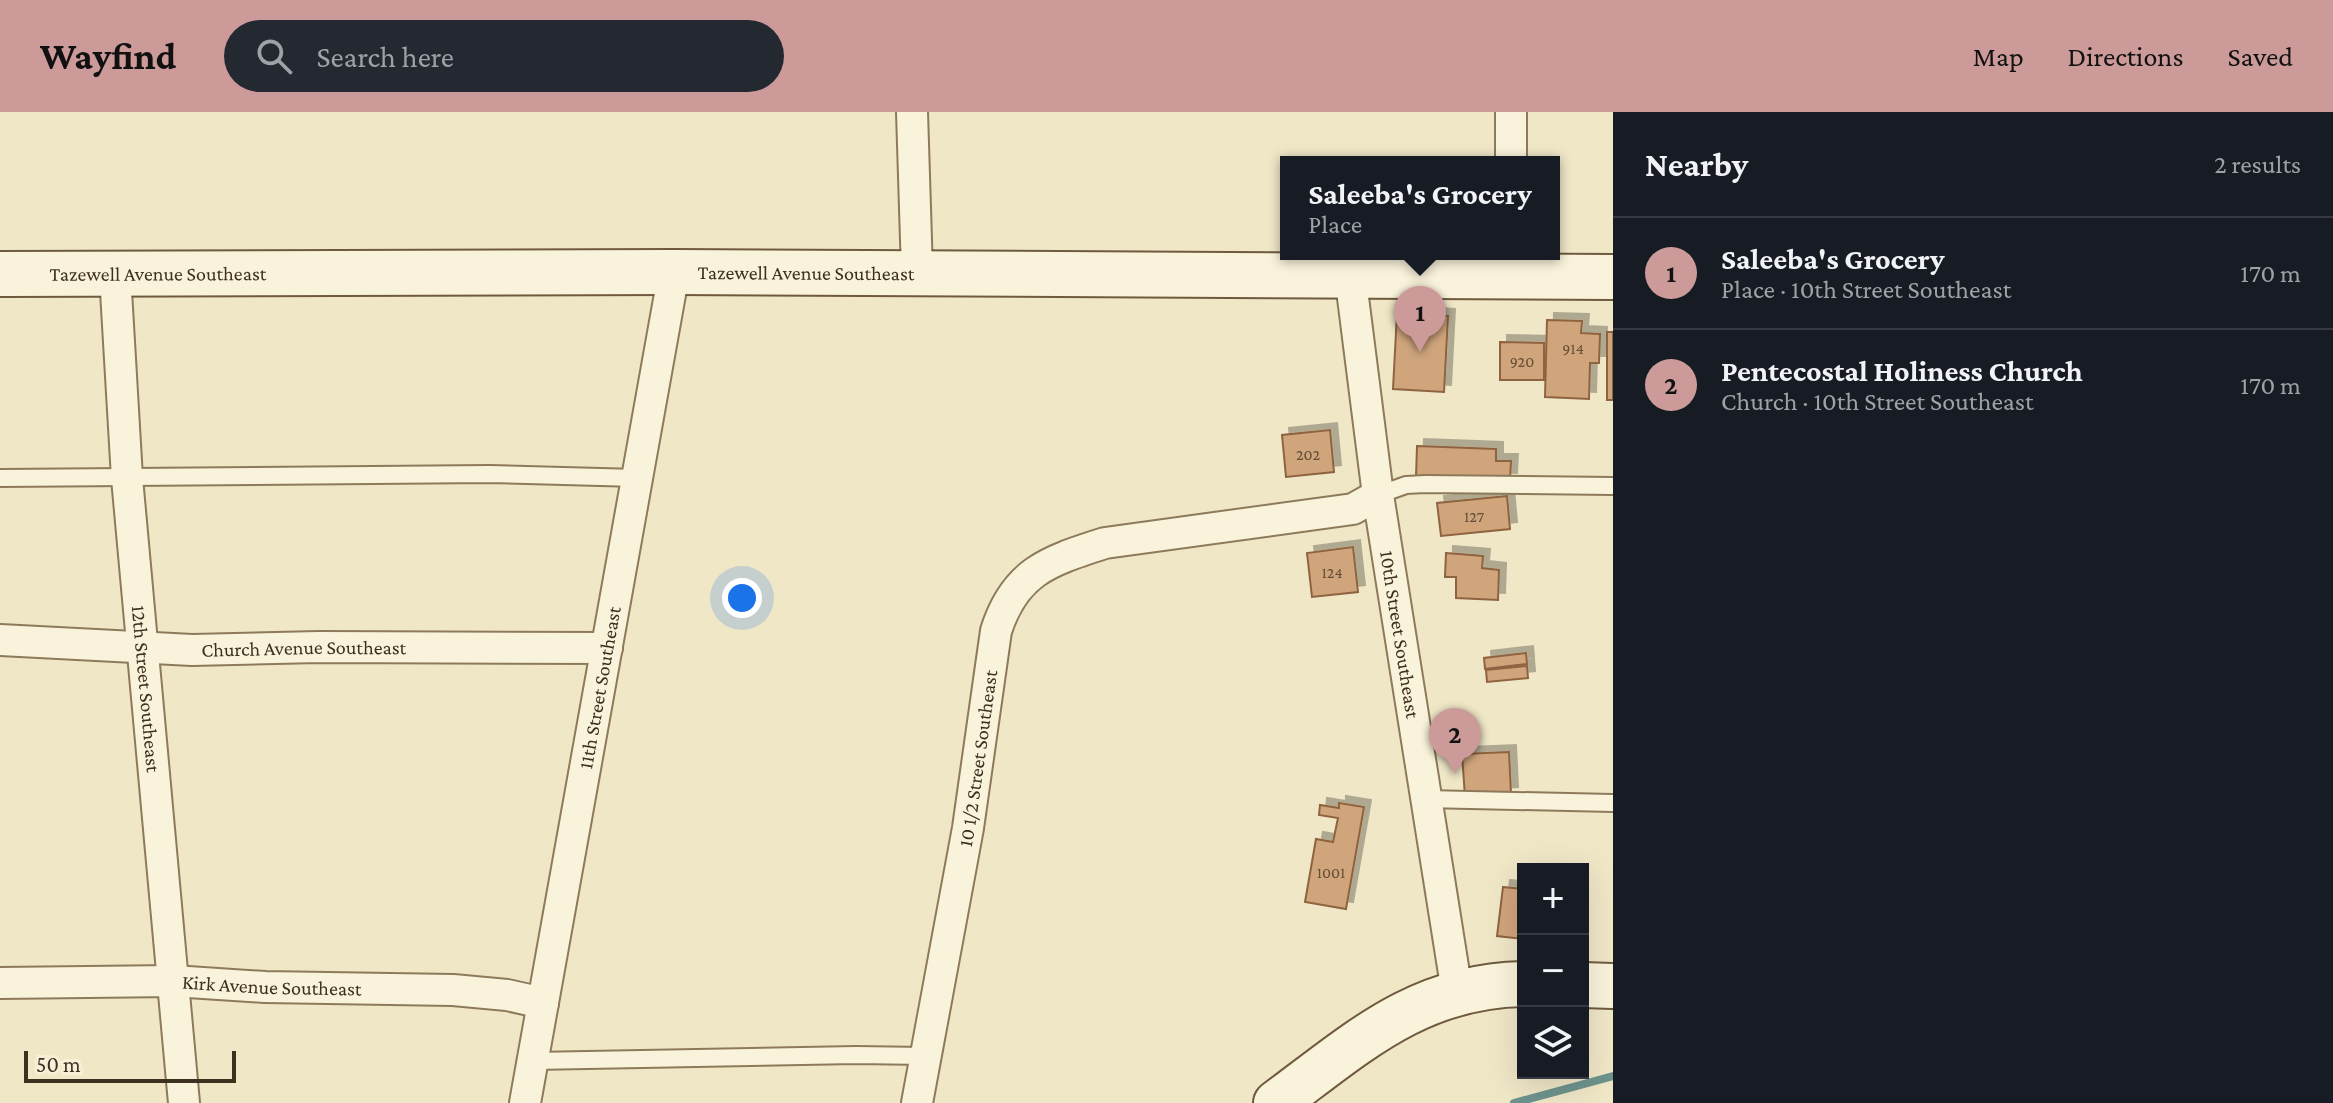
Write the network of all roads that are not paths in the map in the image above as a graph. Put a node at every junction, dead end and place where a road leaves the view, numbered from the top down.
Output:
1 (912, 112) edge
2 (1511, 112) edge
3 (1511, 156) edge
4 (1512, 265) edge
5 (674, 272) junction
6 (917, 272) junction
7 (0, 274) edge
8 (115, 274) junction
9 (1350, 274) junction
10 (1613, 277) edge
11 (0, 478) edge
12 (127, 478) junction
13 (637, 478) junction
14 (1613, 486) edge
15 (1378, 495) junction
16 (0, 640) edge
17 (142, 648) junction
18 (607, 648) junction
19 (1425, 799) junction
20 (1613, 803) edge
21 (173, 981) junction
22 (0, 983) edge
23 (1517, 984) edge
24 (1589, 985) edge
25 (1613, 986) edge
26 (1457, 992) junction
27 (543, 1003) junction
28 (926, 1056) junction
29 (533, 1061) junction
30 (184, 1103) edge
31 (525, 1103) edge
32 (917, 1103) edge
33 (1276, 1103) edge

1 - 6 street
2 - 3 street
4 - 9 street, Tazewell Avenue Southeast
4 - 10 street, Tazewell Avenue Southeast
5 - 6 street, Tazewell Avenue Southeast
5 - 8 street, Tazewell Avenue Southeast
5 - 13 street, 11th Street Southeast
6 - 9 street, Tazewell Avenue Southeast
7 - 8 street, Tazewell Avenue Southeast
8 - 12 street, 12th Street Southeast
9 - 15 street, 10th Street Southeast
11 - 12 lane
12 - 13 lane
12 - 17 street, 12th Street Southeast
13 - 18 street, 11th Street Southeast
14 - 15 lane
15 - 19 street, 10th Street Southeast
15 - 28 street, 10 1/2 Street Southeast
16 - 17 street, Church Avenue Southeast
17 - 18 street, Church Avenue Southeast
17 - 21 street, 12th Street Southeast
18 - 27 street, 11th Street Southeast
19 - 20 lane
19 - 26 street, 10th Street Southeast
21 - 22 street, Kirk Avenue Southeast
21 - 27 street, Kirk Avenue Southeast
21 - 30 street, 12th Street Southeast
23 - 26 street
24 - 25 street
26 - 33 street
27 - 29 street, 11th Street Southeast
28 - 29 lane
28 - 32 street, 10 1/2 Street Southeast
29 - 31 street, 11th Street Southeast

